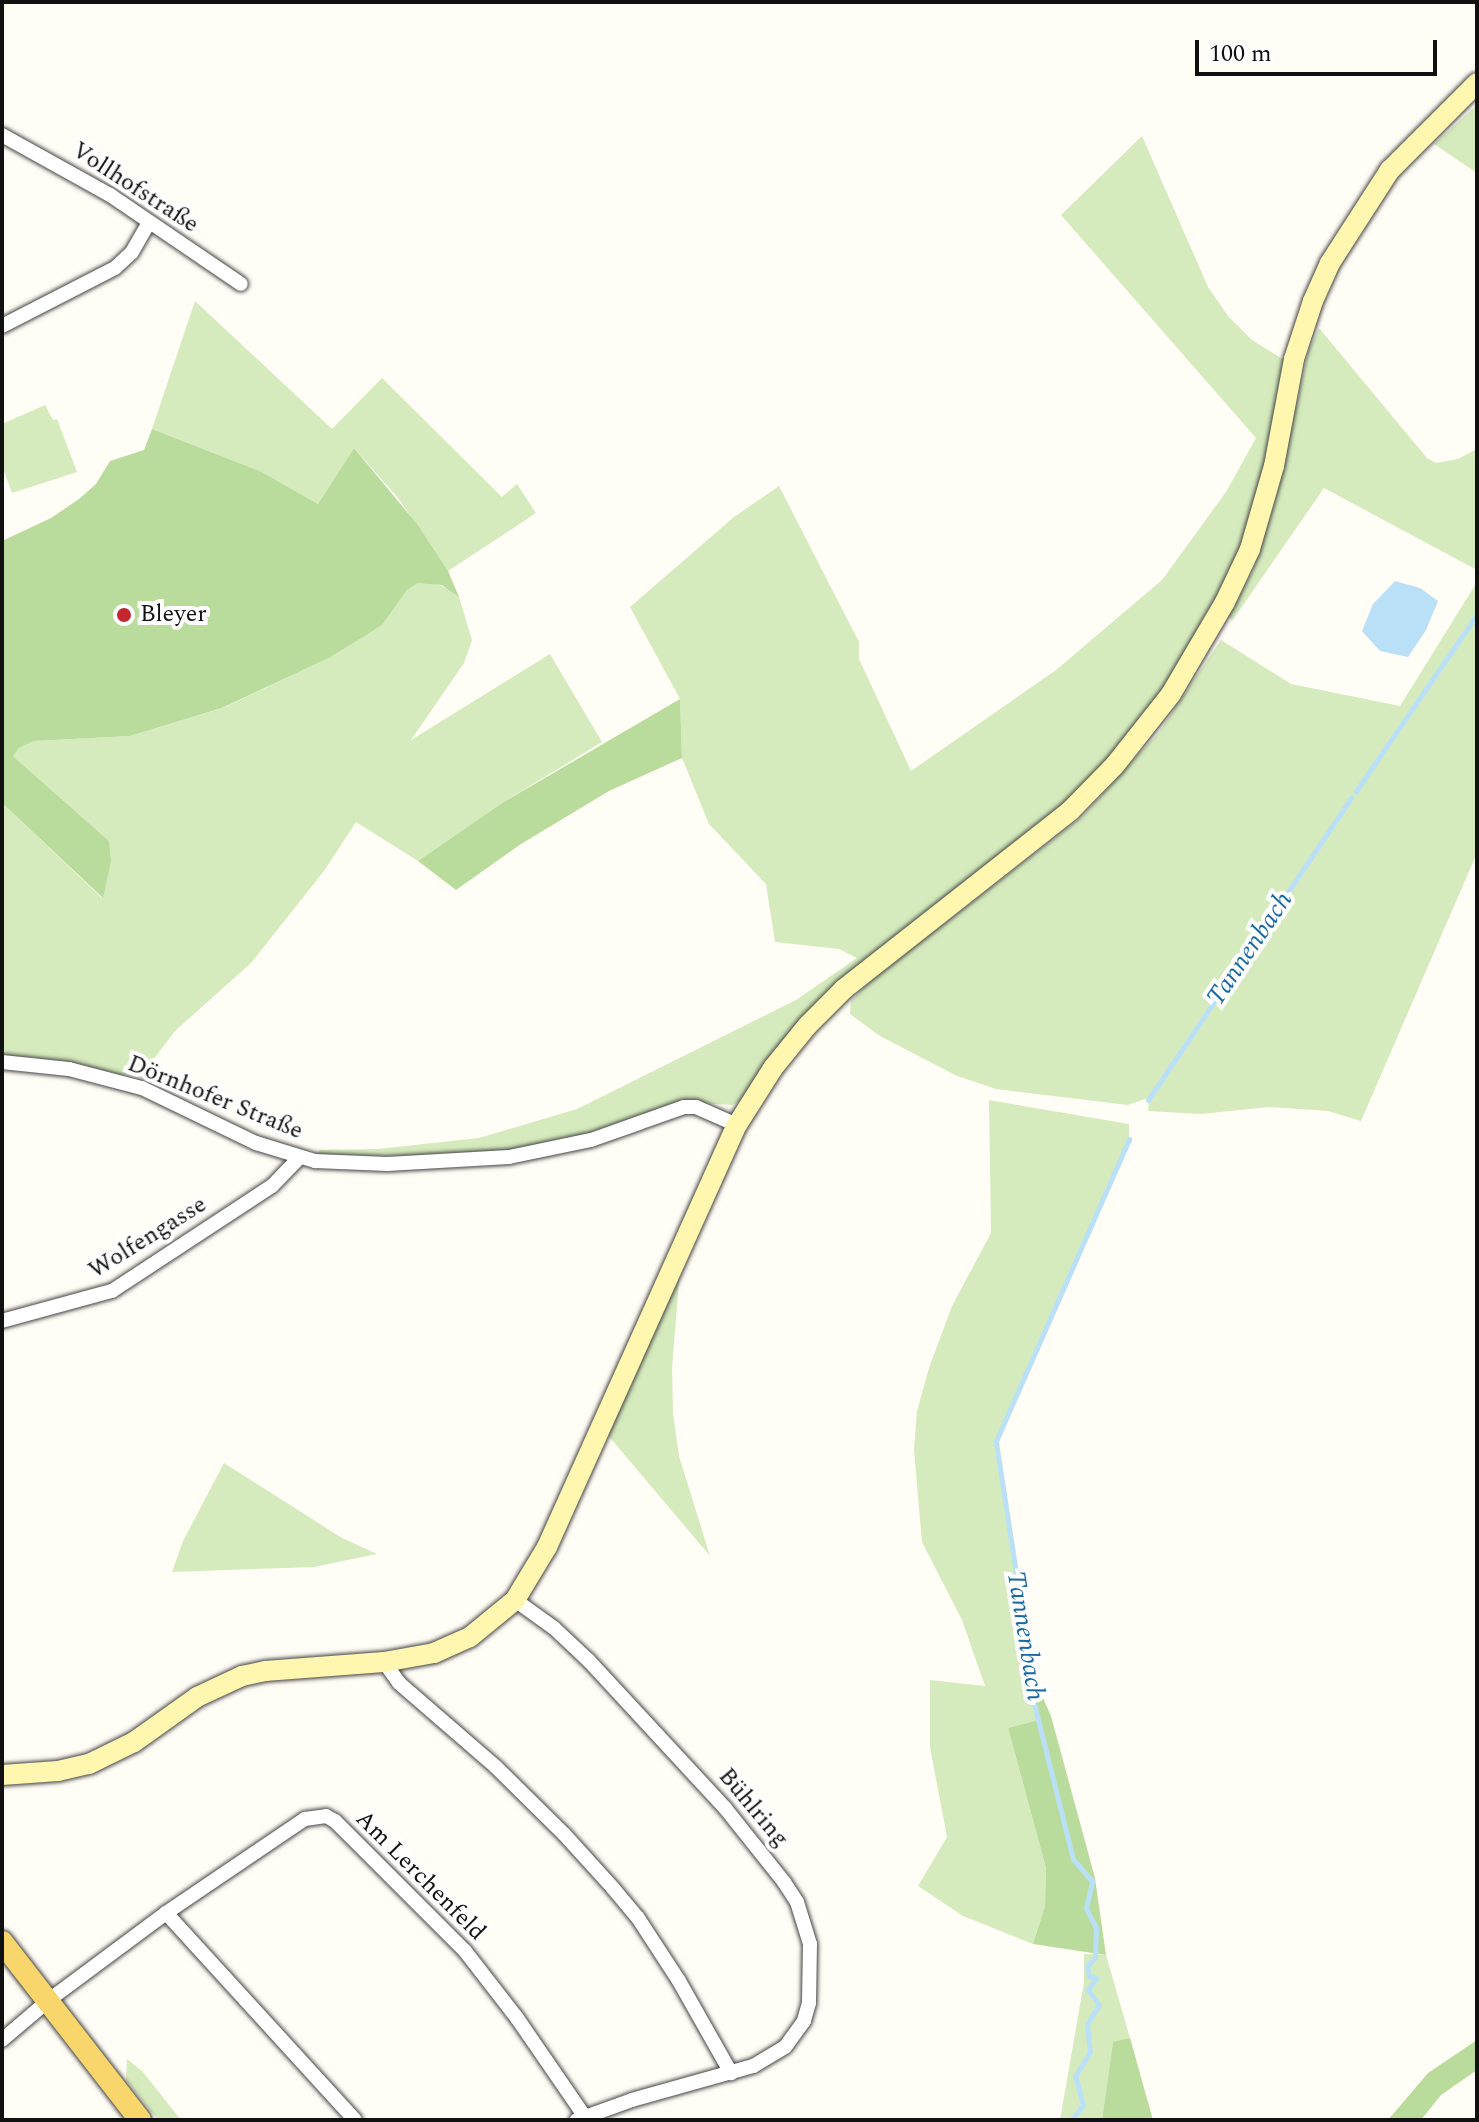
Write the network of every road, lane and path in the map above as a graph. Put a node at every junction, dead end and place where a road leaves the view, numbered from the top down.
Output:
1 (1477, 83) edge
2 (2, 135) edge
3 (149, 222) junction
4 (241, 284) dead end
5 (2, 326) edge
6 (2, 1062) edge
7 (737, 1125) junction
8 (299, 1158) junction
9 (2, 1321) edge
10 (515, 1600) junction
11 (384, 1662) junction
12 (2, 1775) edge
13 (166, 1913) junction
14 (2, 1942) edge
15 (49, 2000) junction
16 (2, 2040) edge
17 (731, 2073) junction
18 (581, 2118) edge
19 (140, 2120) edge
20 (355, 2120) edge

1 - 7 street
2 - 3 street, Vollhofstraße
3 - 4 street, Vollhofstraße
3 - 5 street
6 - 8 street, Dörnhofer Straße
7 - 8 street, Dörnhofer Straße
7 - 10 street
8 - 9 street, Wolfengasse
10 - 11 street
10 - 17 street, Bühlring
11 - 12 street
11 - 17 street
13 - 15 street, Am Lerchenfeld
13 - 18 street, Am Lerchenfeld
13 - 20 street
14 - 15 main road
15 - 16 street, Am Lerchenfeld
15 - 19 main road
17 - 18 street, Bühlring

